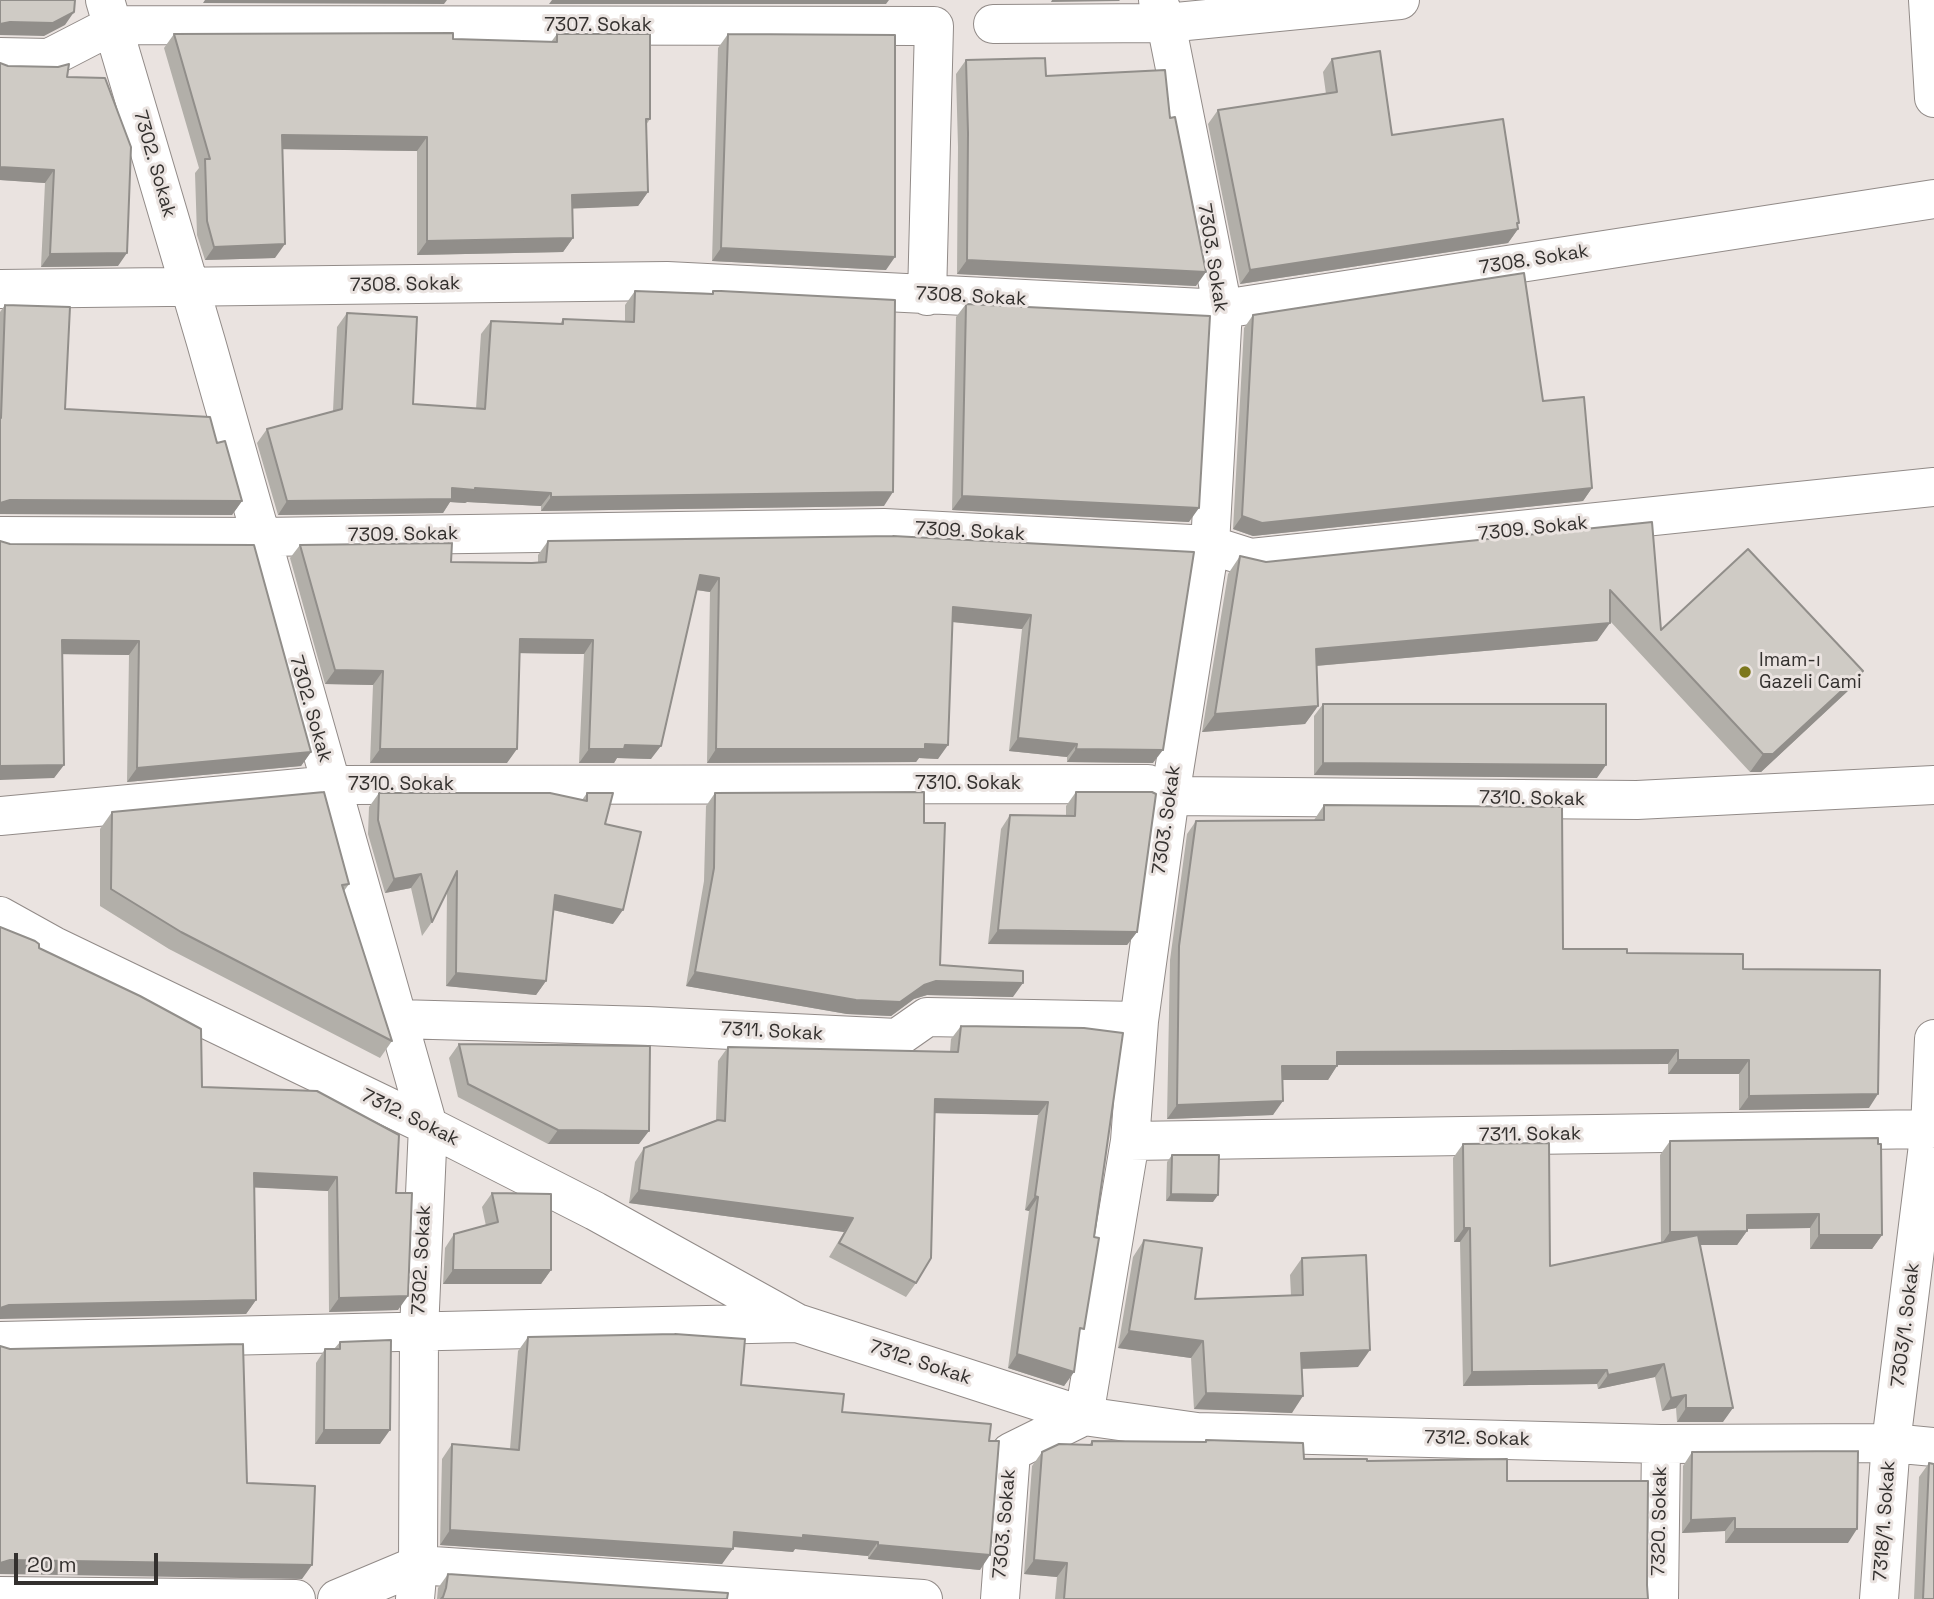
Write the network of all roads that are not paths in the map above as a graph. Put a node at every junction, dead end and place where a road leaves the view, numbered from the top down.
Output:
1 (1400, 0) edge
2 (1928, 0) edge
3 (1162, 11) edge
4 (109, 13) edge
5 (993, 24) dead end
6 (0, 57) edge
7 (1934, 98) edge
8 (1934, 199) edge
9 (190, 288) junction
10 (0, 289) edge
11 (927, 296) junction
12 (1223, 309) junction
13 (1934, 488) edge
14 (0, 536) edge
15 (261, 537) junction
16 (1210, 545) junction
17 (332, 785) junction
18 (1934, 785) edge
19 (1170, 796) junction
20 (0, 816) edge
21 (0, 916) edge
22 (398, 1019) junction
23 (1139, 1021) junction
24 (1934, 1039) edge
25 (428, 1126) junction
26 (1930, 1129) junction
27 (1130, 1141) junction
28 (797, 1323) junction
29 (419, 1331) junction
30 (0, 1341) edge
31 (1084, 1416) junction
32 (1891, 1443) junction
33 (1661, 1444) junction
34 (1934, 1447) edge
35 (416, 1582) edge
36 (618, 1589) edge
37 (0, 1596) edge
38 (296, 1599) edge
39 (337, 1599) edge
40 (923, 1599) edge
41 (999, 1599) edge
42 (1659, 1599) edge
43 (1880, 1599) edge

1 - 3 street
2 - 7 street
3 - 5 street
3 - 12 street, 7303. Sokak
4 - 6 street, 7307. Sokak
4 - 9 street, 7302. Sokak
4 - 11 street, 7307. Sokak
8 - 12 street, 7308. Sokak
9 - 10 street, 7308. Sokak
9 - 11 street, 7308. Sokak
9 - 15 street, 7302. Sokak
11 - 12 street, 7308. Sokak
12 - 16 street, 7303. Sokak
13 - 16 street, 7309. Sokak
14 - 15 street, 7309. Sokak
15 - 16 street, 7309. Sokak
15 - 17 street, 7302. Sokak
16 - 19 street, 7303. Sokak
17 - 19 street, 7310. Sokak
17 - 20 street, 7310. Sokak
17 - 22 street, 7302. Sokak
18 - 19 street, 7310. Sokak
19 - 23 street, 7303. Sokak
21 - 25 street, 7312. Sokak
22 - 23 street, 7311. Sokak
22 - 25 street, 7302. Sokak
23 - 27 street, 7303. Sokak
24 - 26 street, 7303/1. Sokak
25 - 28 street, 7312. Sokak
25 - 29 street, 7302. Sokak
26 - 27 street, 7311. Sokak
26 - 32 street, 7303/1. Sokak
27 - 31 street, 7303. Sokak
28 - 29 street
28 - 31 street, 7312. Sokak
29 - 30 street
29 - 35 street, 7302. Sokak
31 - 33 street, 7312. Sokak
31 - 41 street, 7303. Sokak
32 - 33 street, 7312. Sokak
32 - 34 street, 7312. Sokak
32 - 43 street, 7318/1. Sokak
33 - 42 street, 7320. Sokak
35 - 36 street
35 - 39 street
36 - 40 street
37 - 38 street

